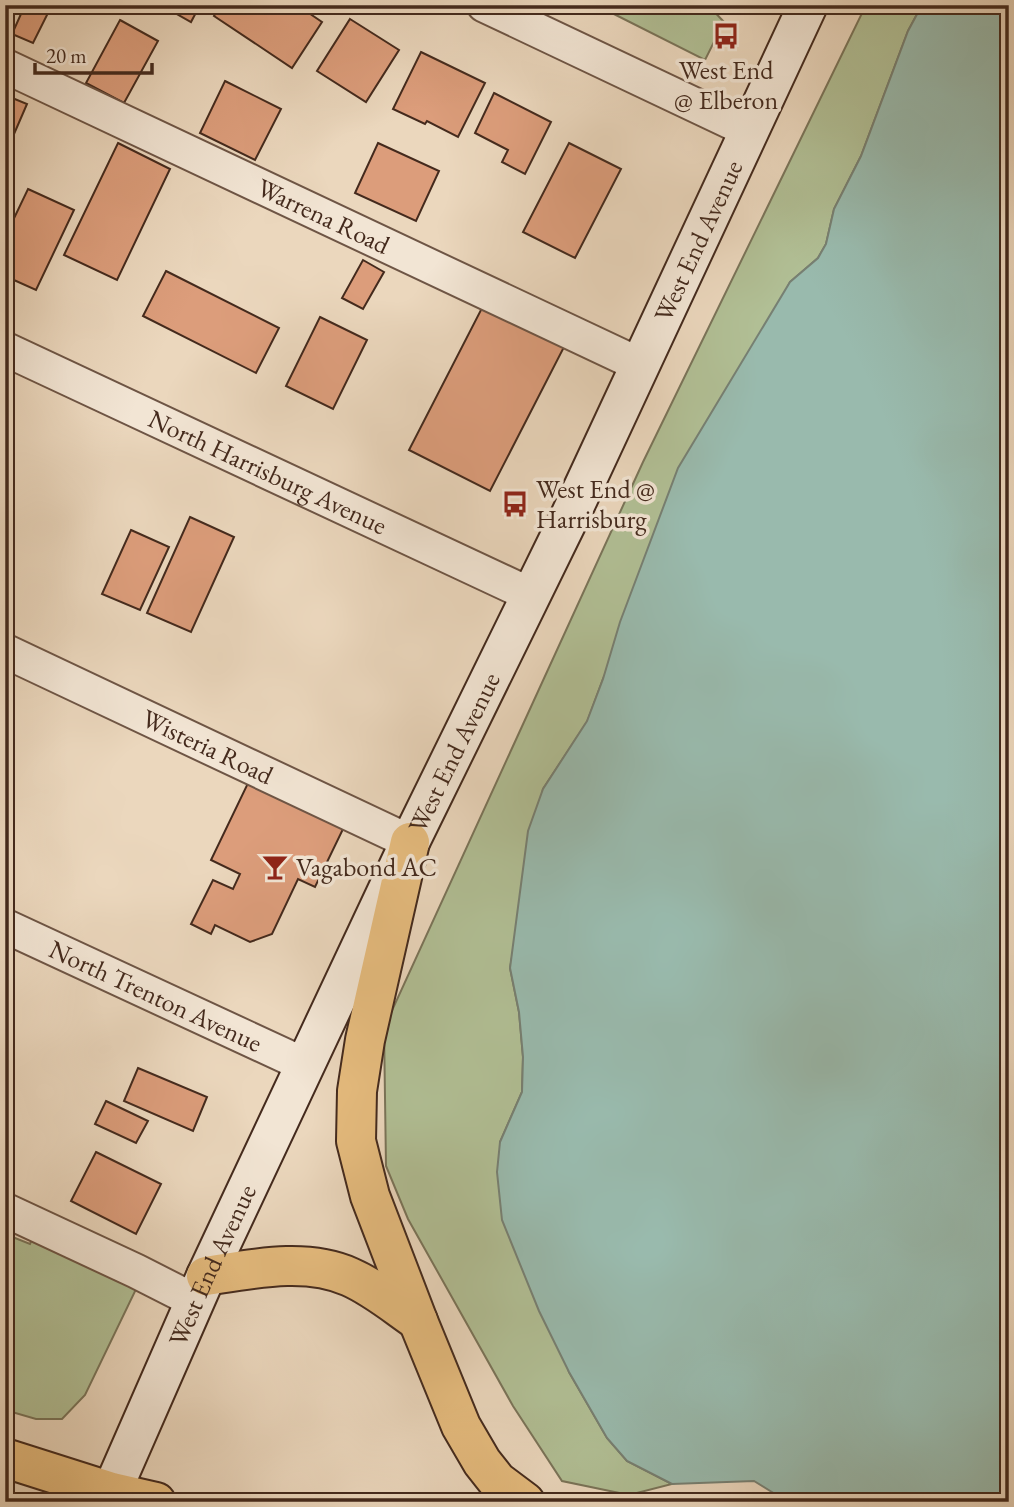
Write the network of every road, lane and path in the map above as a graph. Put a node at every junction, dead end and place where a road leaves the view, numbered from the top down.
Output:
1 (484, 5) edge
2 (808, 5) edge
3 (5, 66) edge
4 (750, 131) junction
5 (5, 349) edge
6 (640, 365) junction
7 (531, 595) junction
8 (5, 651) edge
9 (410, 842) junction
10 (5, 926) edge
11 (305, 1065) junction
12 (5, 1210) edge
13 (200, 1289) junction
14 (418, 1321) junction
15 (5, 1458) edge
16 (109, 1497) edge
17 (156, 1502) edge
18 (525, 1502) edge

1 - 4 street
2 - 4 main road, West End Avenue
3 - 6 street, Warrena Road
4 - 6 main road, West End Avenue
5 - 7 street, North Harrisburg Avenue
6 - 7 main road, West End Avenue
7 - 9 main road, West End Avenue
8 - 9 street, Wisteria Road
9 - 11 main road, West End Avenue
9 - 14 highway
10 - 11 street, North Trenton Avenue
11 - 13 main road, West End Avenue
12 - 13 street
13 - 14 highway
13 - 16 main road, West End Avenue
14 - 18 highway
15 - 16 highway
16 - 17 highway

